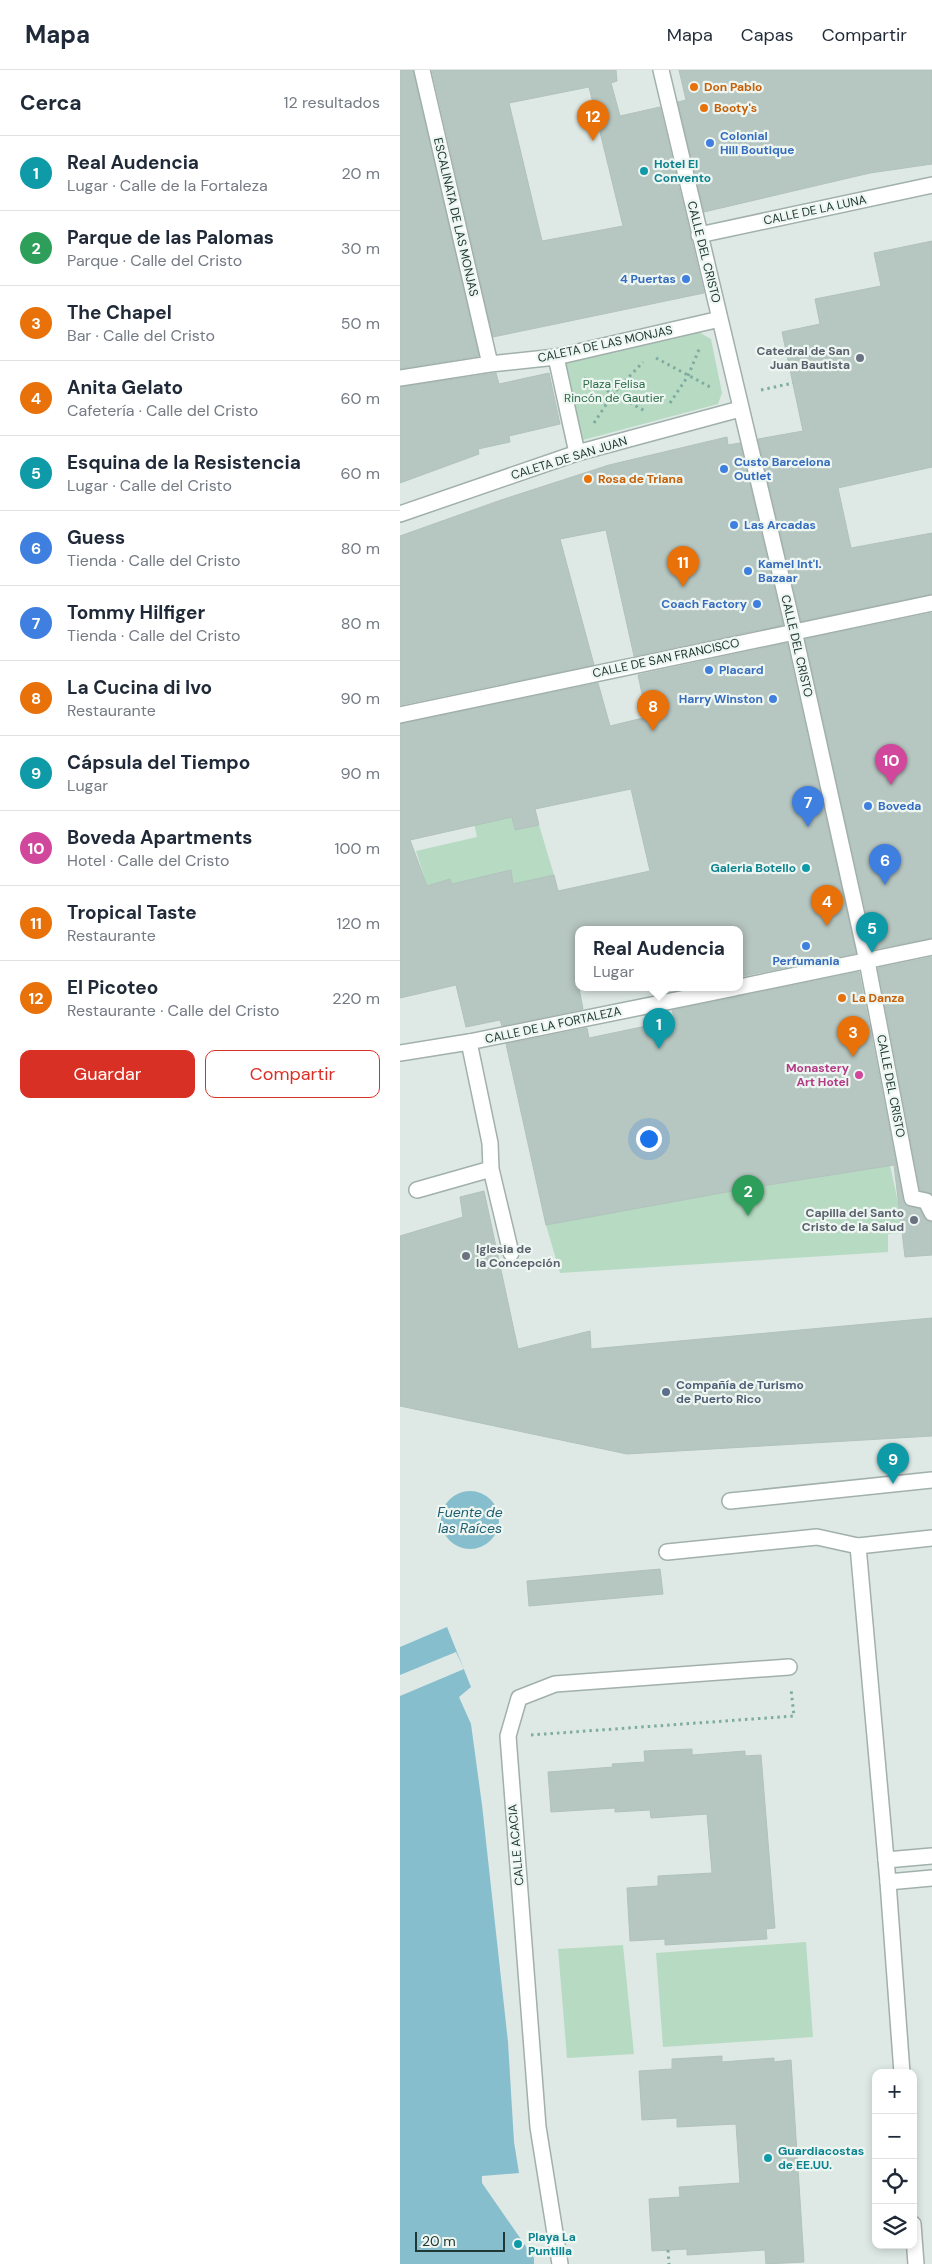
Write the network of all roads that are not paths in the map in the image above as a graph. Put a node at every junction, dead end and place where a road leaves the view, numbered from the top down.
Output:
1 (422, 70) edge
2 (661, 70) edge
3 (932, 185) edge
4 (699, 235) junction
5 (720, 319) junction
6 (556, 357) junction
7 (490, 364) junction
8 (400, 378) edge
9 (739, 402) junction
10 (577, 453) junction
11 (400, 514) edge
12 (932, 604) edge
13 (794, 631) junction
14 (400, 715) edge
15 (932, 947) edge
16 (867, 961) junction
17 (743, 986) edge
18 (720, 991) edge
19 (469, 1042) junction
20 (400, 1053) edge
21 (491, 1169) junction
22 (417, 1190) dead end
23 (932, 1213) edge
24 (511, 1252) dead end
25 (932, 1480) edge
26 (730, 1501) dead end
27 (932, 1538) edge
28 (858, 1546) junction
29 (667, 1552) dead end
30 (789, 1668) road end
31 (932, 1856) edge
32 (886, 1860) junction
33 (932, 1878) edge
34 (888, 1882) junction
35 (902, 2069) edge
36 (915, 2249) edge
37 (560, 2264) edge
38 (916, 2264) edge

1 - 7 street, ESCALINATA DE LAS MONJAS
2 - 4 street, CALLE DEL CRISTO
3 - 4 street, CALLE DE LA LUNA
4 - 5 street, CALLE DEL CRISTO
5 - 6 street, CALETA DE LAS MONJAS
5 - 9 street, CALLE DEL CRISTO
6 - 7 street, CALETA DE LAS MONJAS
6 - 10 street, CALETA DE LAS MONJAS
7 - 8 street, CALETA DE LAS MONJAS
9 - 10 street, CALETA DE SAN JUAN
9 - 13 street, CALLE DEL CRISTO
10 - 11 street, CALETA DE SAN JUAN
12 - 13 street, CALLE DE SAN FRANCISCO
13 - 14 street, CALLE DE SAN FRANCISCO
13 - 16 street, CALLE DEL CRISTO
15 - 16 street
16 - 17 street
16 - 23 street, CALLE DEL CRISTO
18 - 19 street, CALLE DE LA FORTALEZA
19 - 20 street, CALLE DE LA FORTALEZA
19 - 21 street
21 - 22 street
21 - 24 street
25 - 26 street
27 - 28 street
28 - 29 street
28 - 32 street
30 - 37 street, CALLE ACACIA
31 - 32 street
32 - 34 street
33 - 34 street
34 - 35 street
36 - 38 street

